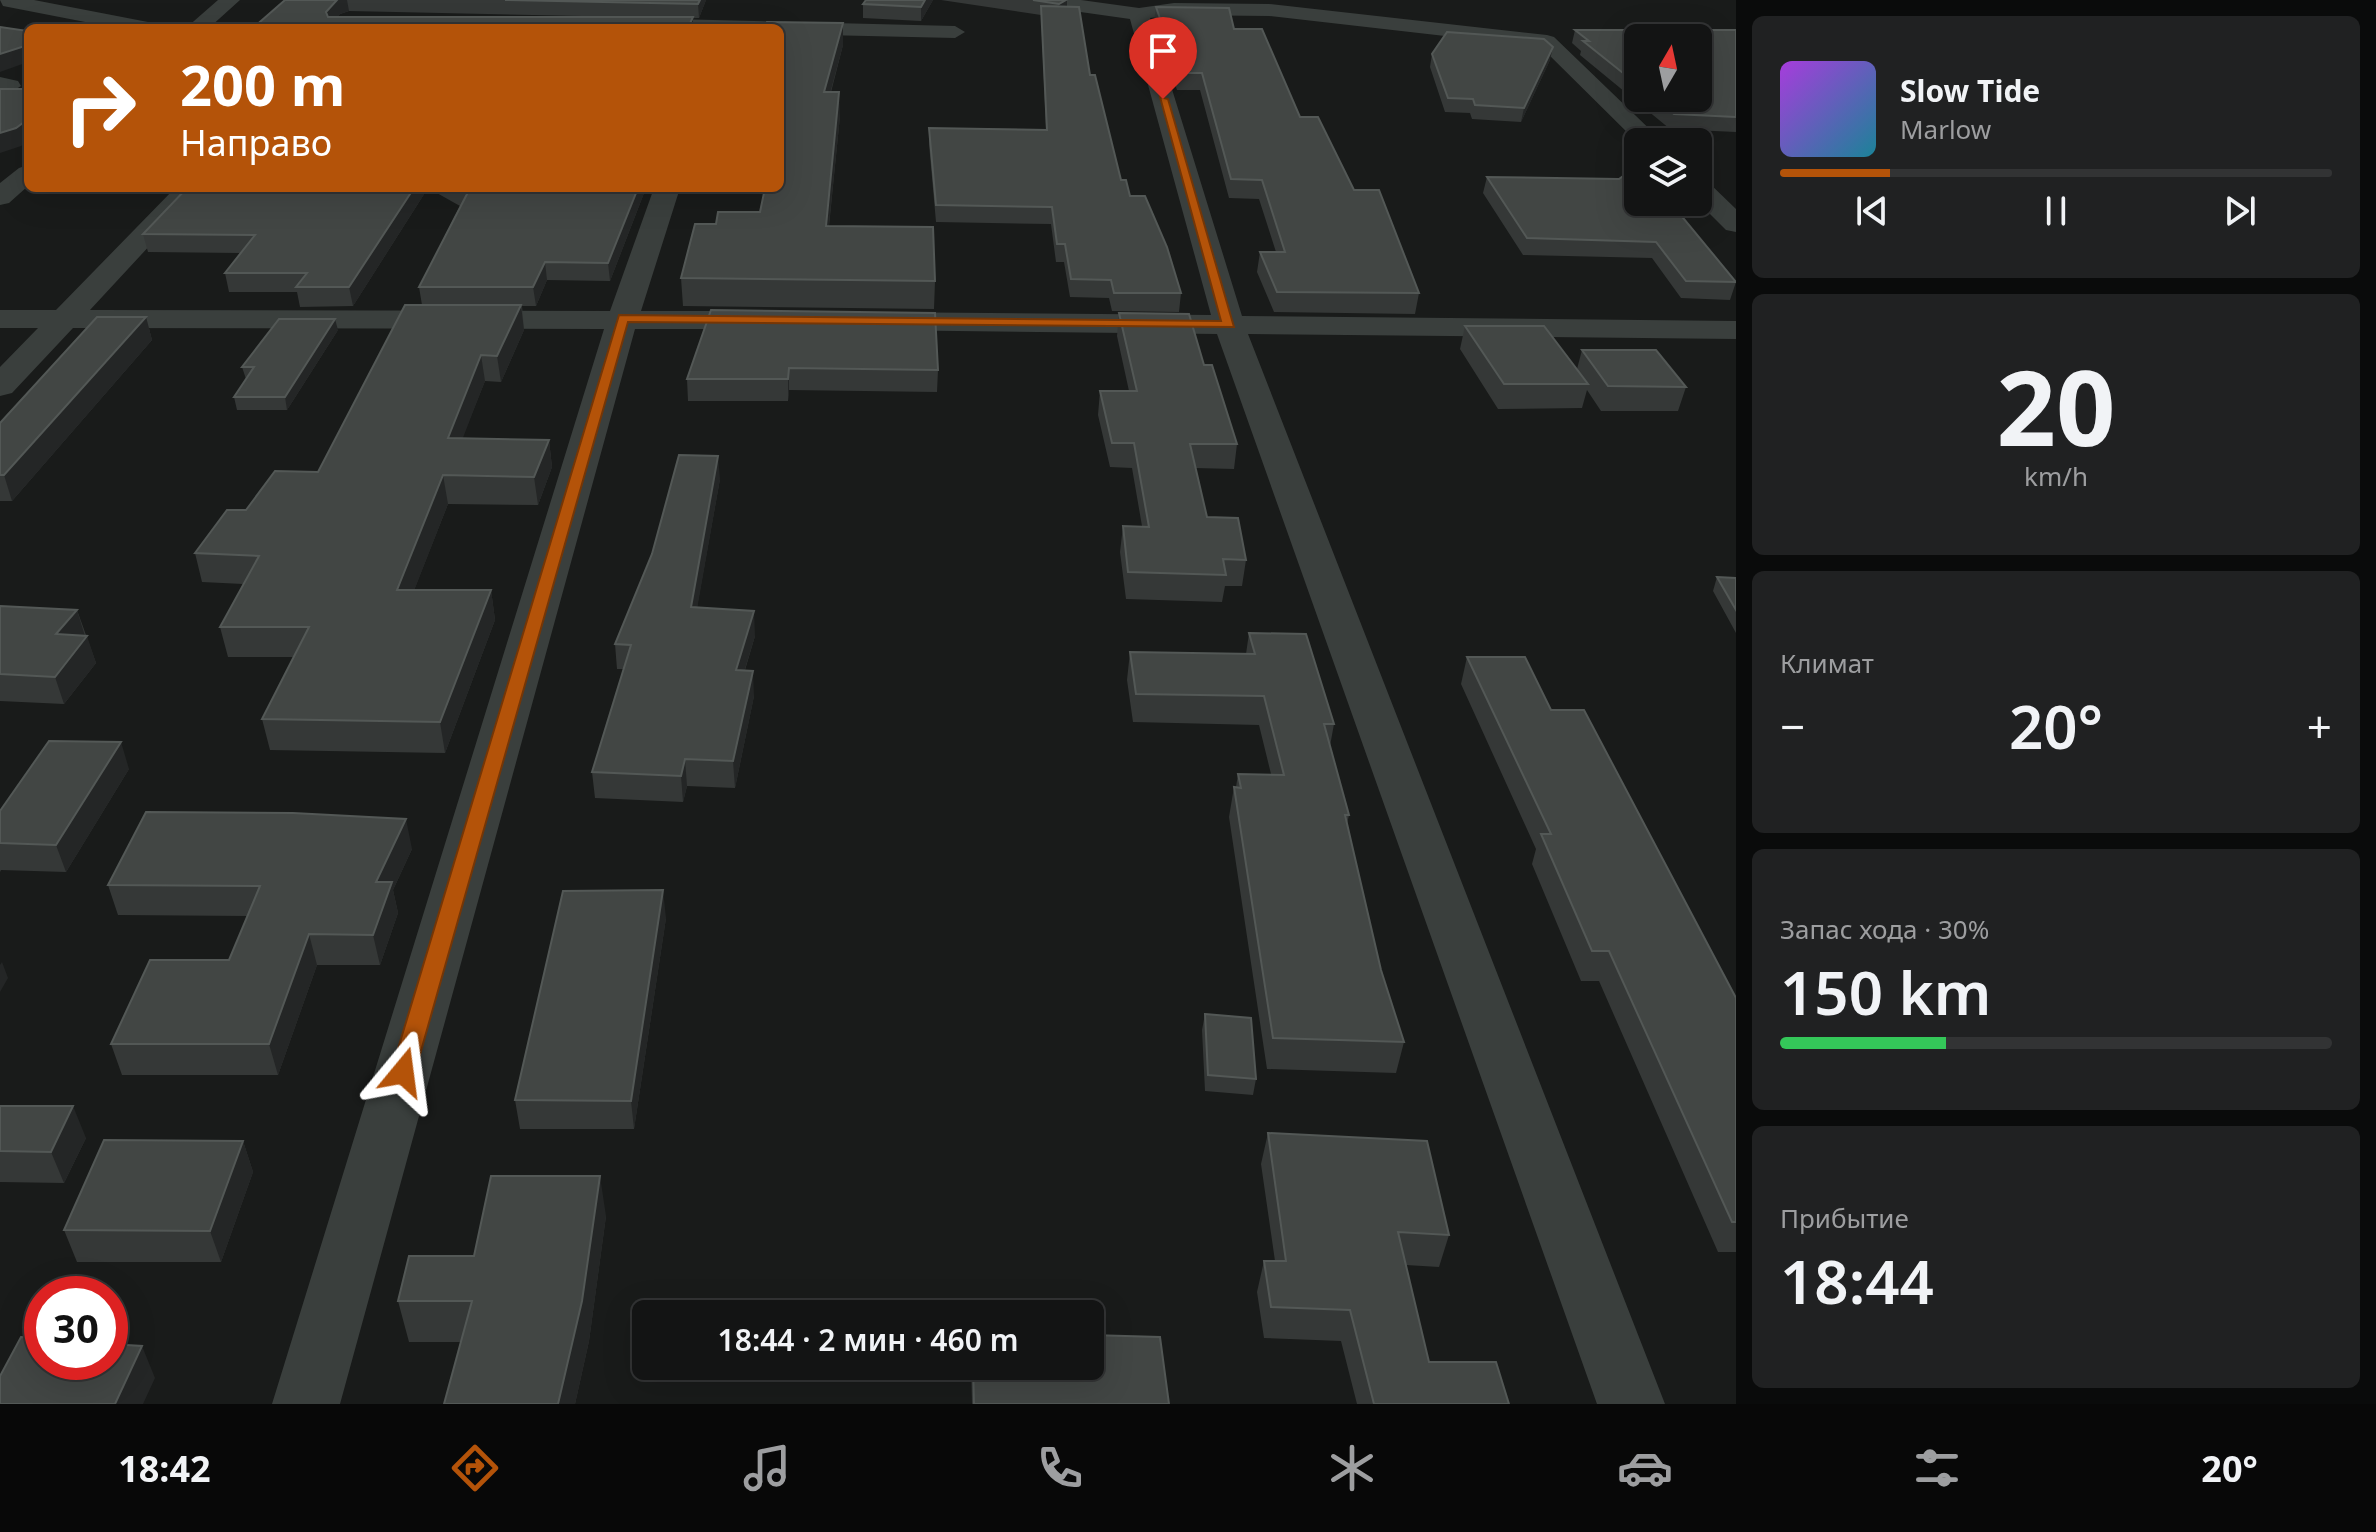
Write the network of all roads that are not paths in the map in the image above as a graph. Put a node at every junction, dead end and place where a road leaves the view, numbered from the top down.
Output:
1 (3, 0) edge
2 (230, 0) edge
3 (1038, 0) edge
4 (737, 1) edge
5 (1139, 14) junction
6 (127, 24) edge
7 (201, 24) edge
8 (724, 24) edge
9 (784, 28) edge
10 (955, 32) dead end
11 (1637, 128) edge
12 (24, 176) edge
13 (186, 192) edge
14 (666, 192) edge
15 (0, 197) edge
16 (1712, 201) edge
17 (1736, 224) edge
18 (623, 318) junction
19 (0, 319) edge
20 (65, 319) junction
21 (798, 320) edge
22 (846, 320) edge
23 (1229, 325) junction
24 (1736, 330) edge
25 (0, 386) edge
26 (306, 1404) edge
27 (1631, 1404) edge

1 - 6 street
2 - 7 street
3 - 5 street
4 - 8 street
5 - 11 street
5 - 23 street
9 - 10 street
12 - 15 street
13 - 20 street
14 - 18 street
16 - 17 street
18 - 20 street
18 - 21 street
18 - 26 street
19 - 20 street
20 - 25 street
22 - 23 street
23 - 24 street
23 - 27 street

